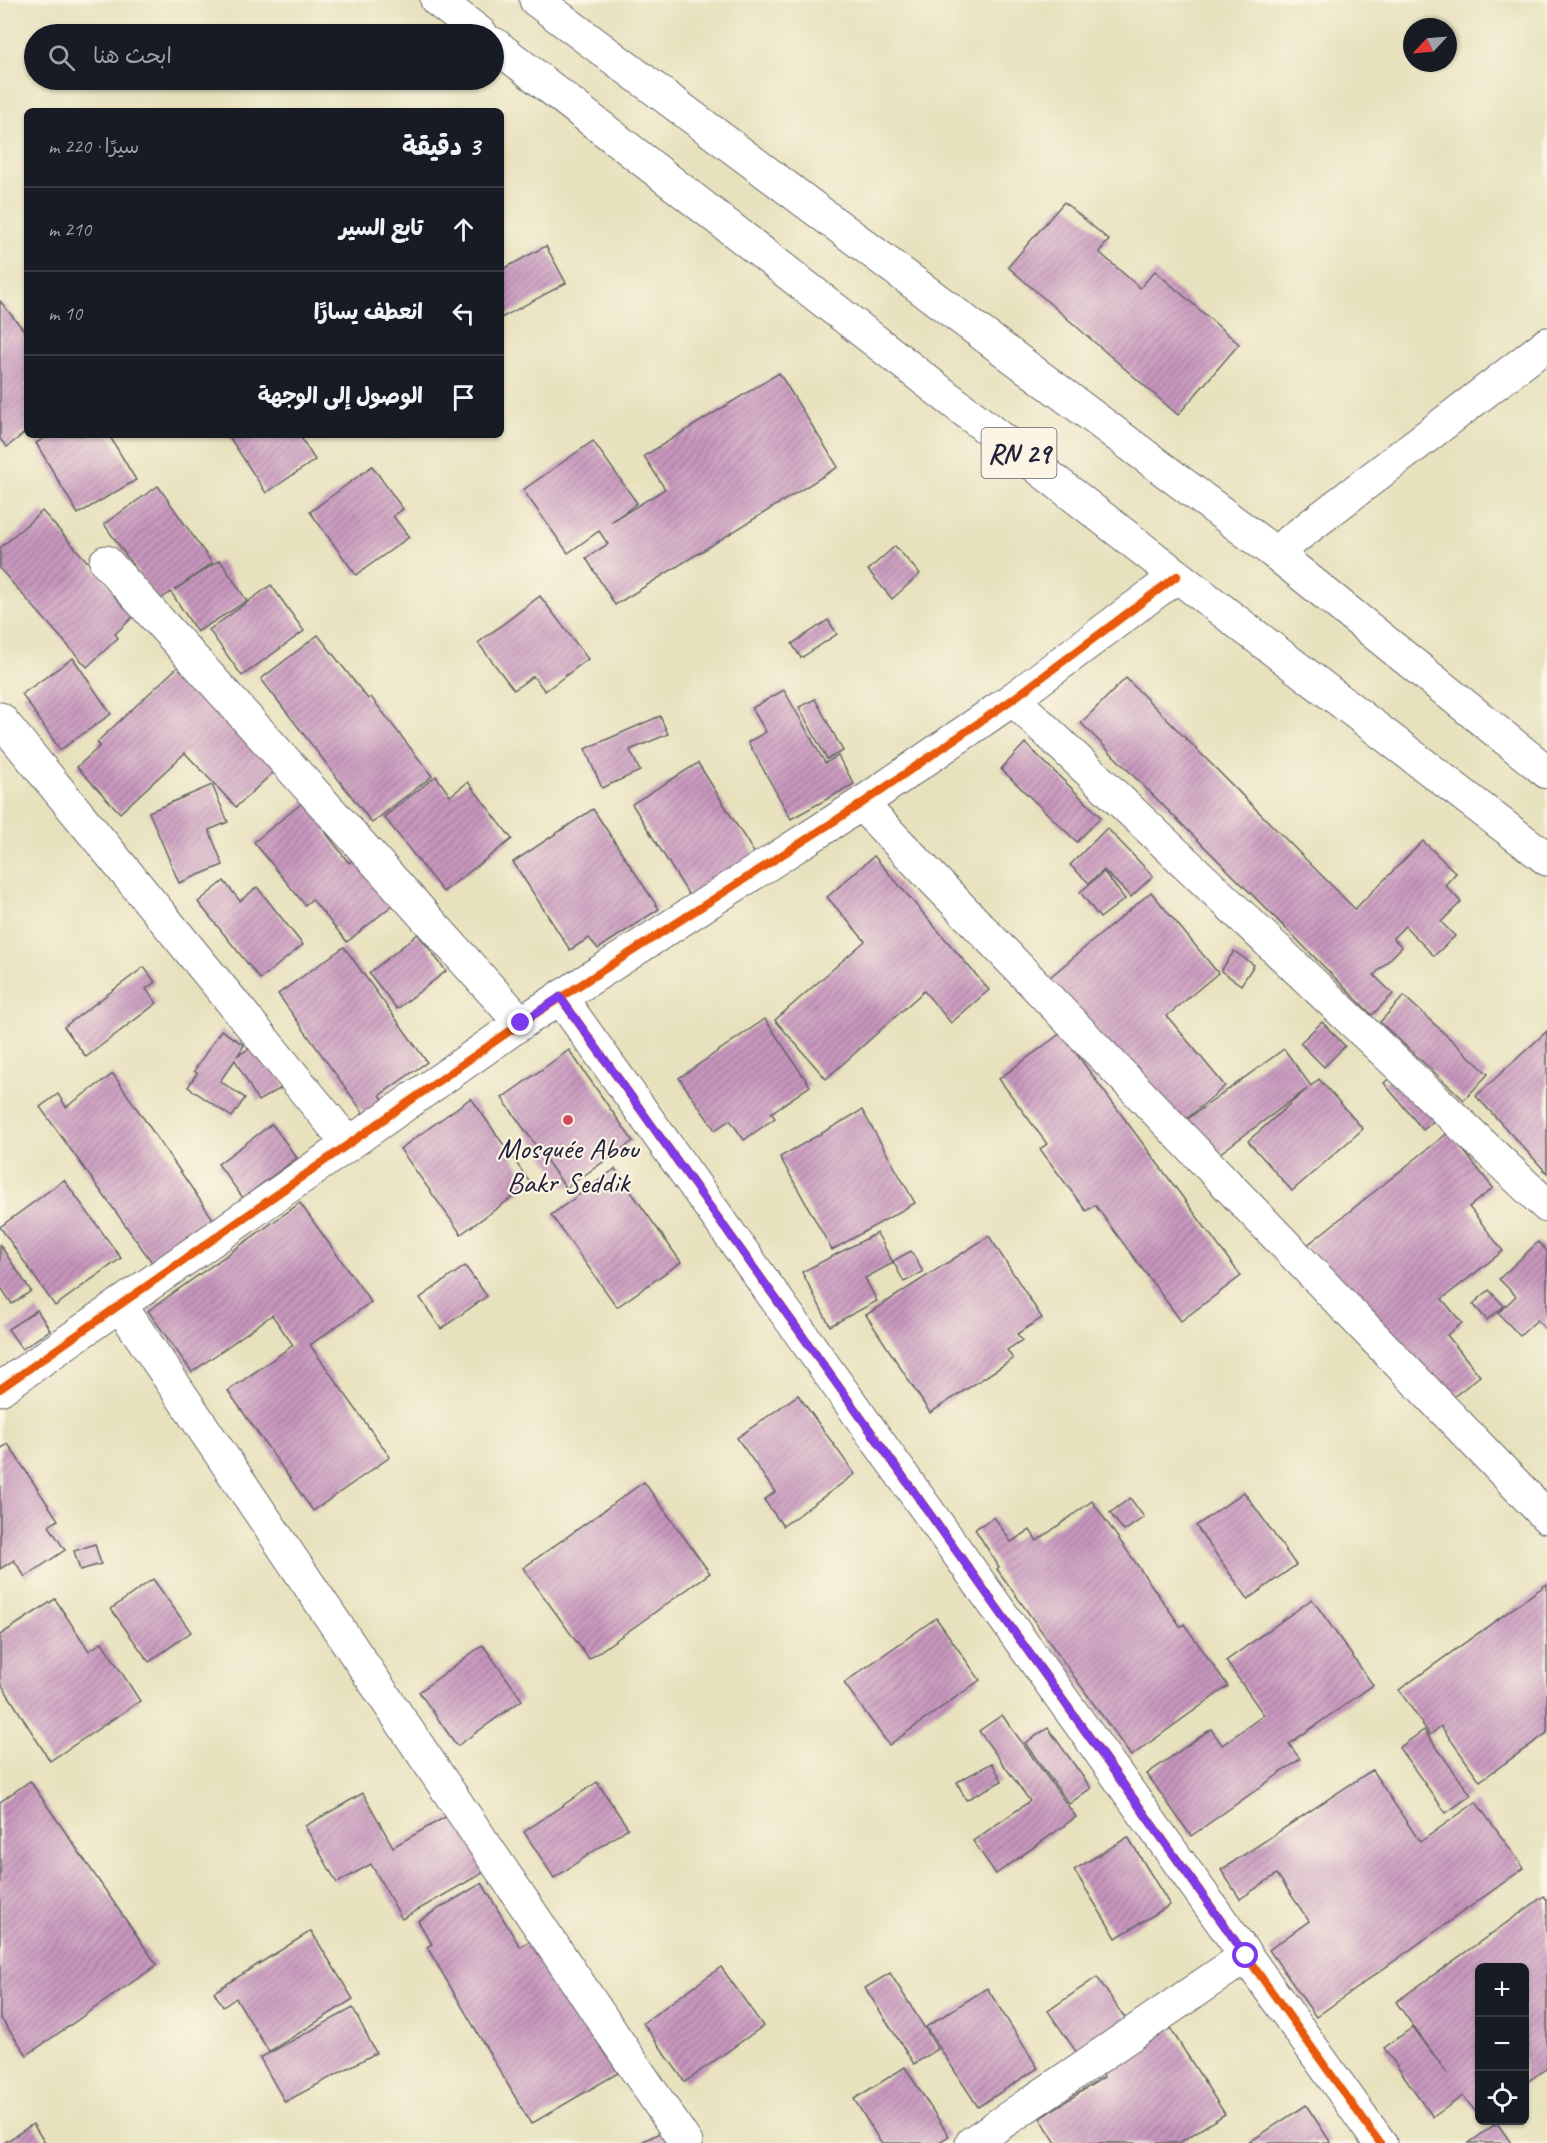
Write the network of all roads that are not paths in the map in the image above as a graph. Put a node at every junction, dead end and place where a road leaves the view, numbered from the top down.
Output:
1 (437, 0) edge
2 (536, 0) edge
3 (468, 24) edge
4 (504, 52) edge
5 (1547, 344) edge
6 (1275, 553) junction
7 (106, 562) dead end
8 (1177, 576) junction
9 (1013, 699) junction
10 (0, 719) edge
11 (1547, 772) edge
12 (861, 804) junction
13 (1547, 859) edge
14 (560, 997) junction
15 (521, 1023) junction
16 (348, 1143) junction
17 (1547, 1206) edge
18 (120, 1305) junction
19 (0, 1389) edge
20 (1547, 1517) edge
21 (1246, 1956) junction
22 (686, 2143) edge
23 (972, 2143) edge
24 (1380, 2143) edge

1 - 3 main road
2 - 6 main road
4 - 8 main road, RN 29
5 - 6 main road
6 - 11 main road
7 - 15 main road
8 - 9 main road
8 - 13 main road, RN 29
9 - 12 main road
9 - 17 main road
10 - 16 main road
12 - 14 main road
12 - 20 main road
14 - 15 main road
14 - 21 main road
15 - 16 main road
16 - 18 main road
18 - 19 main road
18 - 22 main road
21 - 23 main road
21 - 24 main road

